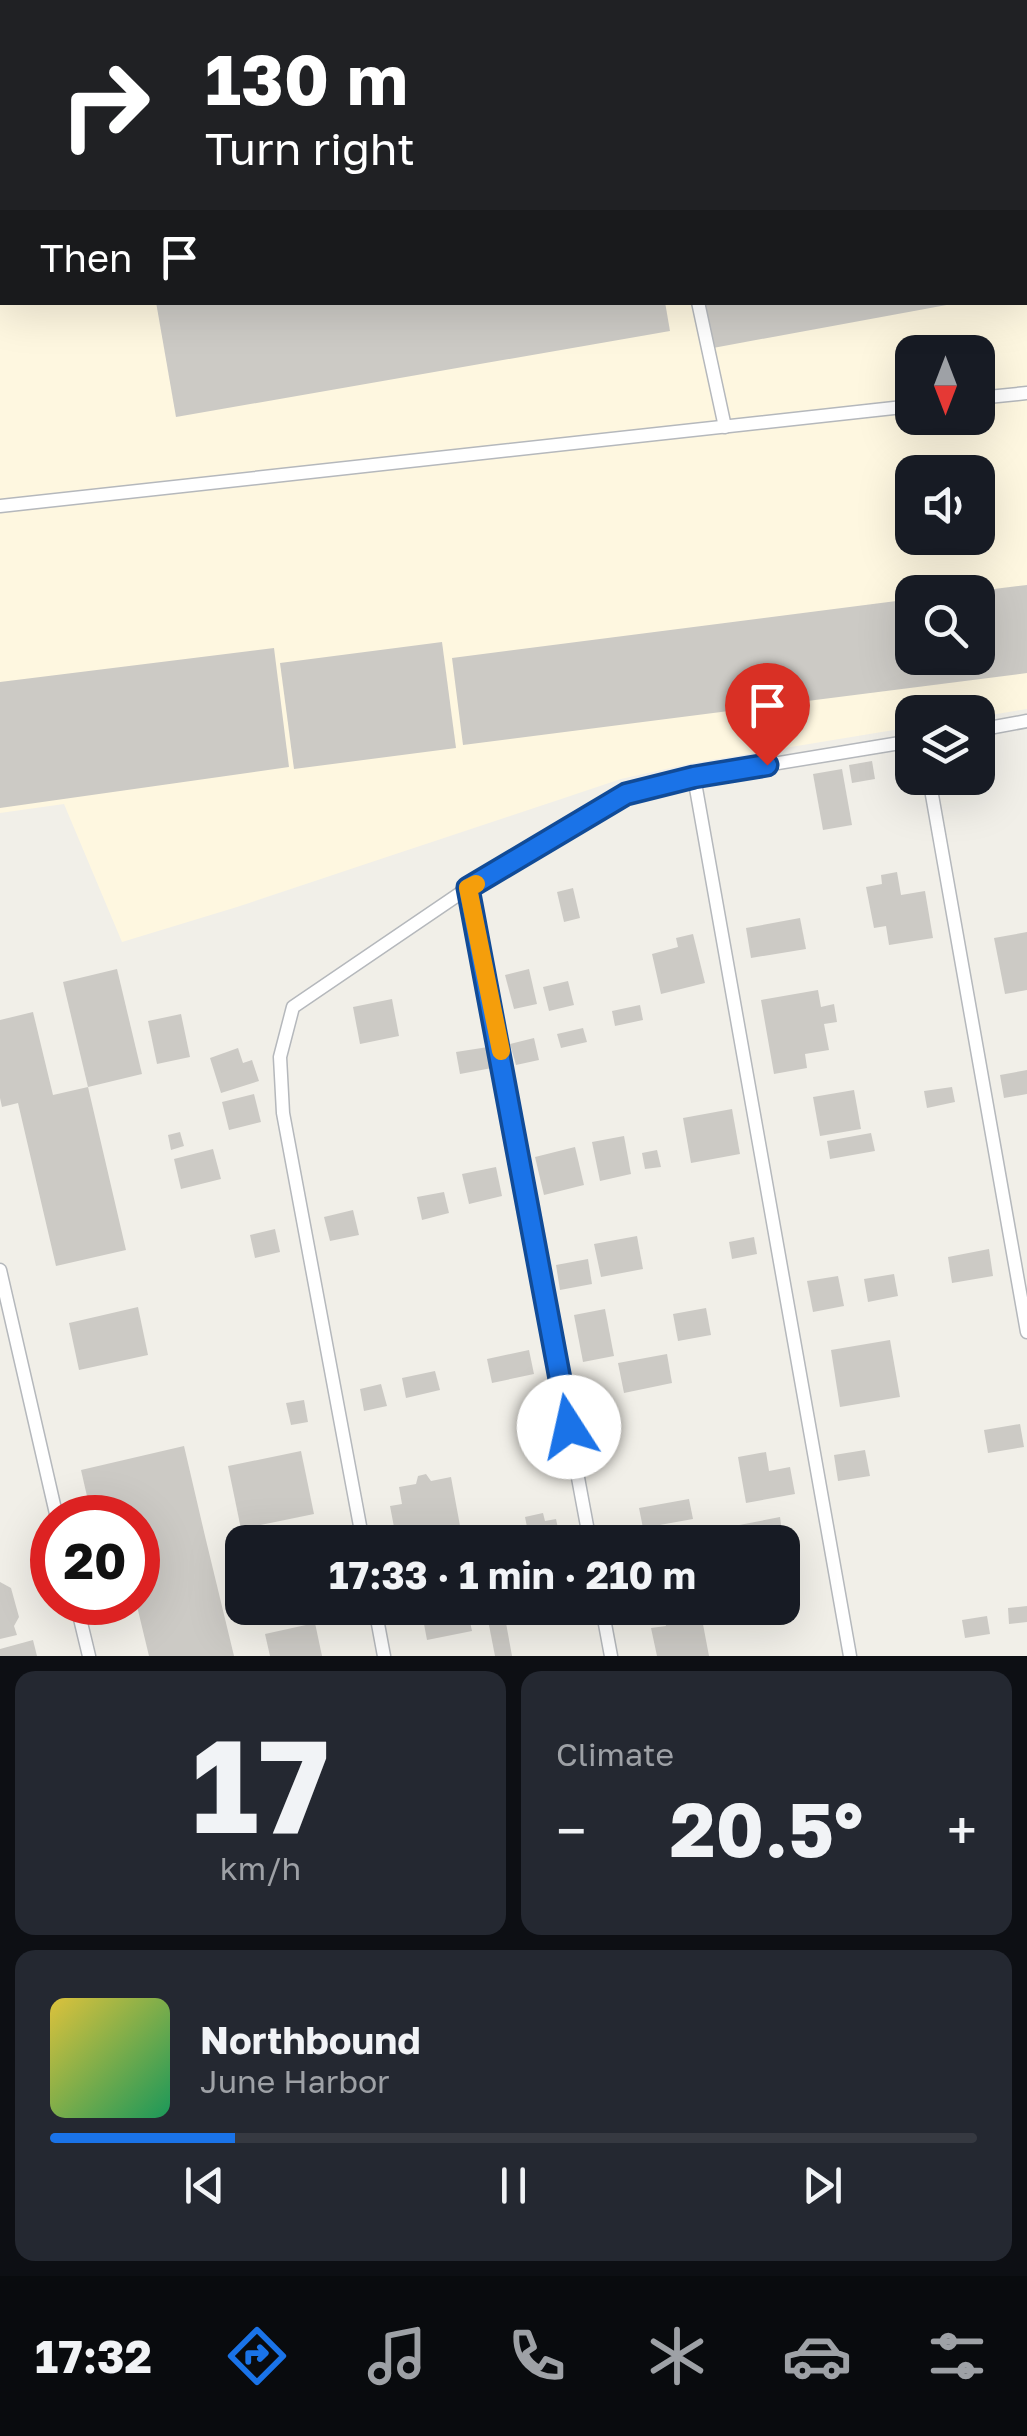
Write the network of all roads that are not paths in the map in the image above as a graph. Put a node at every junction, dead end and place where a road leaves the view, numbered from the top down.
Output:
1 (699, 305) edge
2 (1027, 393) edge
3 (995, 396) edge
4 (895, 408) edge
5 (725, 427) junction
6 (0, 506) edge
7 (1027, 722) edge
8 (995, 727) edge
9 (895, 744) edge
10 (694, 777) junction
11 (932, 795) edge
12 (468, 888) junction
13 (0, 1270) edge
14 (1027, 1332) edge
15 (52, 1495) edge
16 (360, 1525) edge
17 (587, 1525) edge
18 (81, 1625) edge
19 (378, 1625) edge
20 (605, 1625) edge
21 (88, 1656) edge
22 (384, 1656) edge
23 (611, 1656) edge
24 (850, 1656) edge

1 - 5 lane
2 - 3 lane
4 - 5 lane
5 - 6 lane
7 - 8 lane
9 - 10 lane
10 - 12 lane
10 - 24 lane
11 - 14 lane
12 - 16 lane
12 - 17 lane
13 - 15 lane
18 - 21 lane
19 - 22 lane
20 - 23 lane

